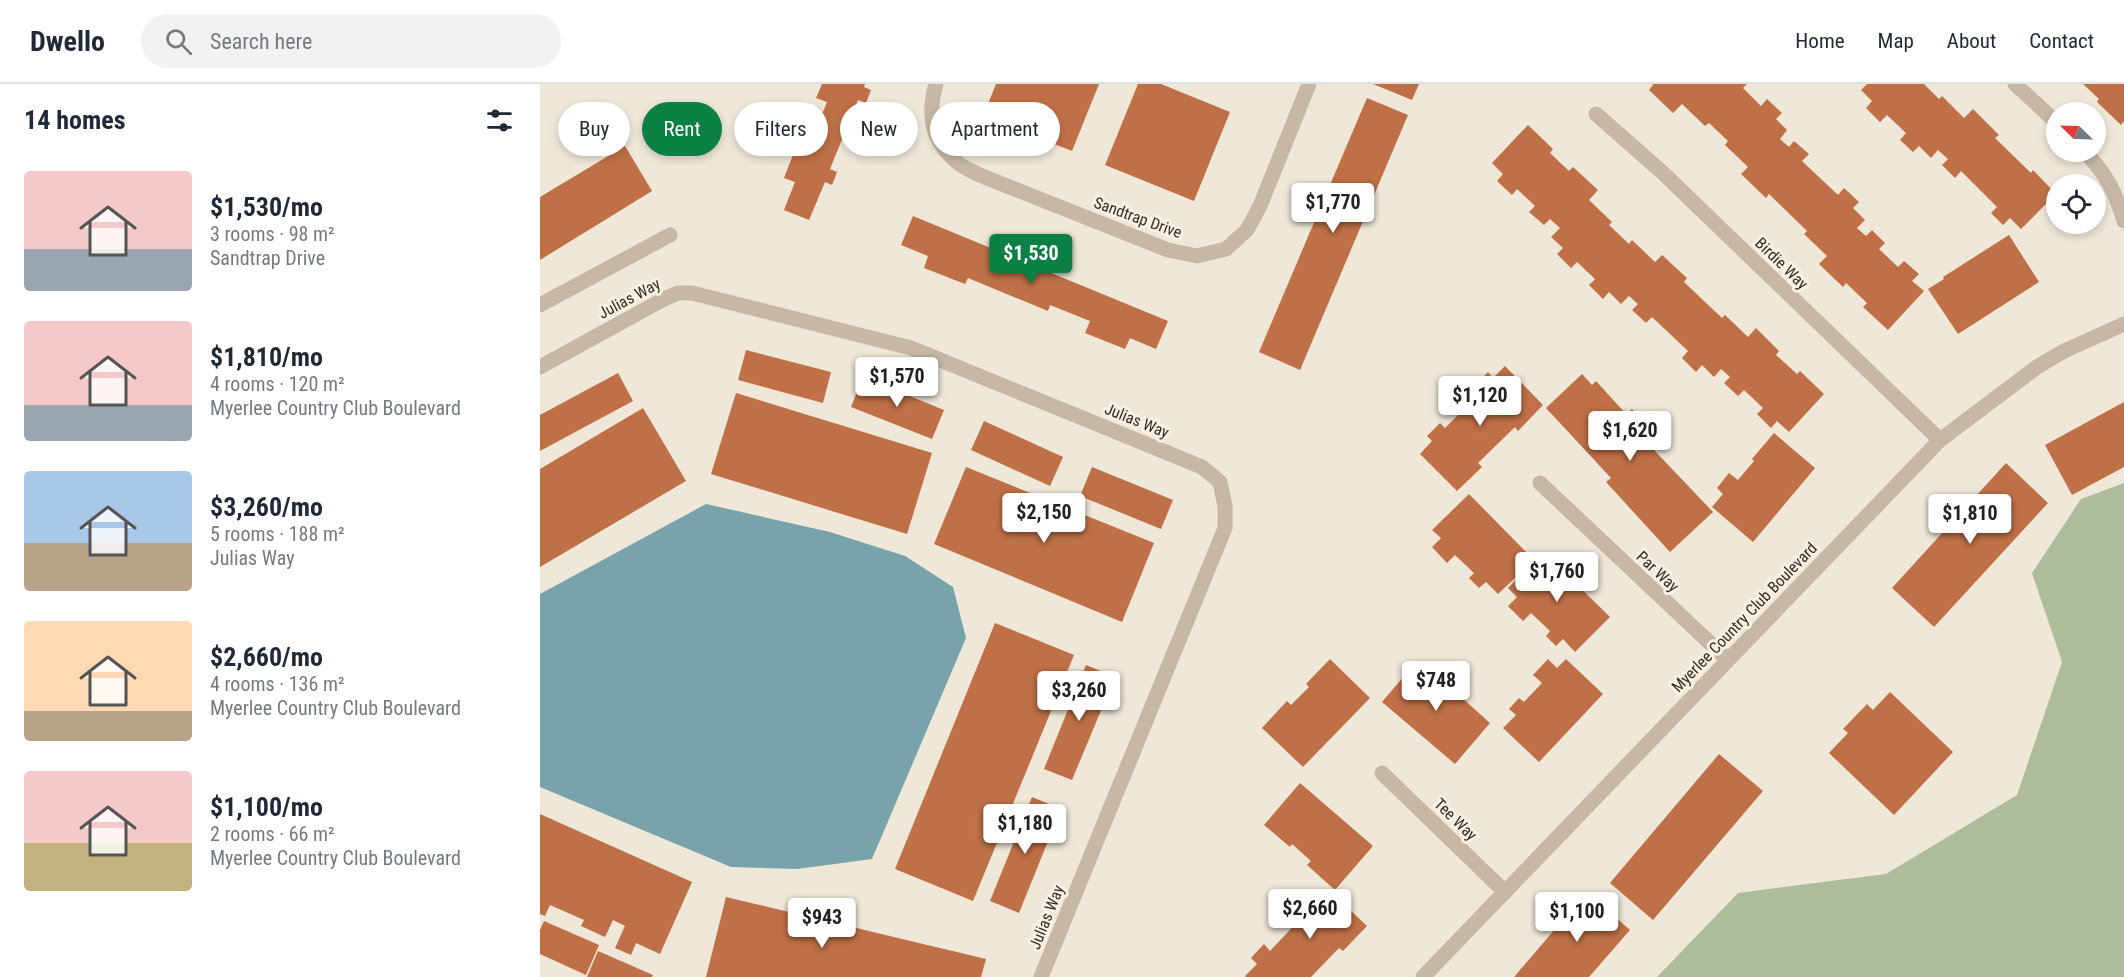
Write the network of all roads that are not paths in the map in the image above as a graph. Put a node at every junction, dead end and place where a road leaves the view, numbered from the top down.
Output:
1 (936, 84) edge
2 (1309, 84) edge
3 (2015, 84) edge
4 (2046, 113) edge
5 (1596, 114) dead end
6 (2095, 162) edge
7 (2124, 221) edge
8 (670, 234) dead end
9 (540, 305) edge
10 (2124, 324) edge
11 (540, 367) edge
12 (1940, 440) junction
13 (1540, 483) dead end
14 (1728, 659) junction
15 (1382, 773) dead end
16 (1505, 892) junction
17 (1041, 977) edge
18 (1423, 977) edge

1 - 2 street, Sandtrap Drive
3 - 4 street
5 - 12 street, Birdie Way
6 - 7 street
8 - 9 street
10 - 12 street, Myerlee Country Club Boulevard
11 - 17 street, Julias Way
12 - 14 street, Myerlee Country Club Boulevard
13 - 14 street, Par Way
14 - 16 street, Myerlee Country Club Boulevard
15 - 16 street, Tee Way
16 - 18 street, Myerlee Country Club Boulevard

